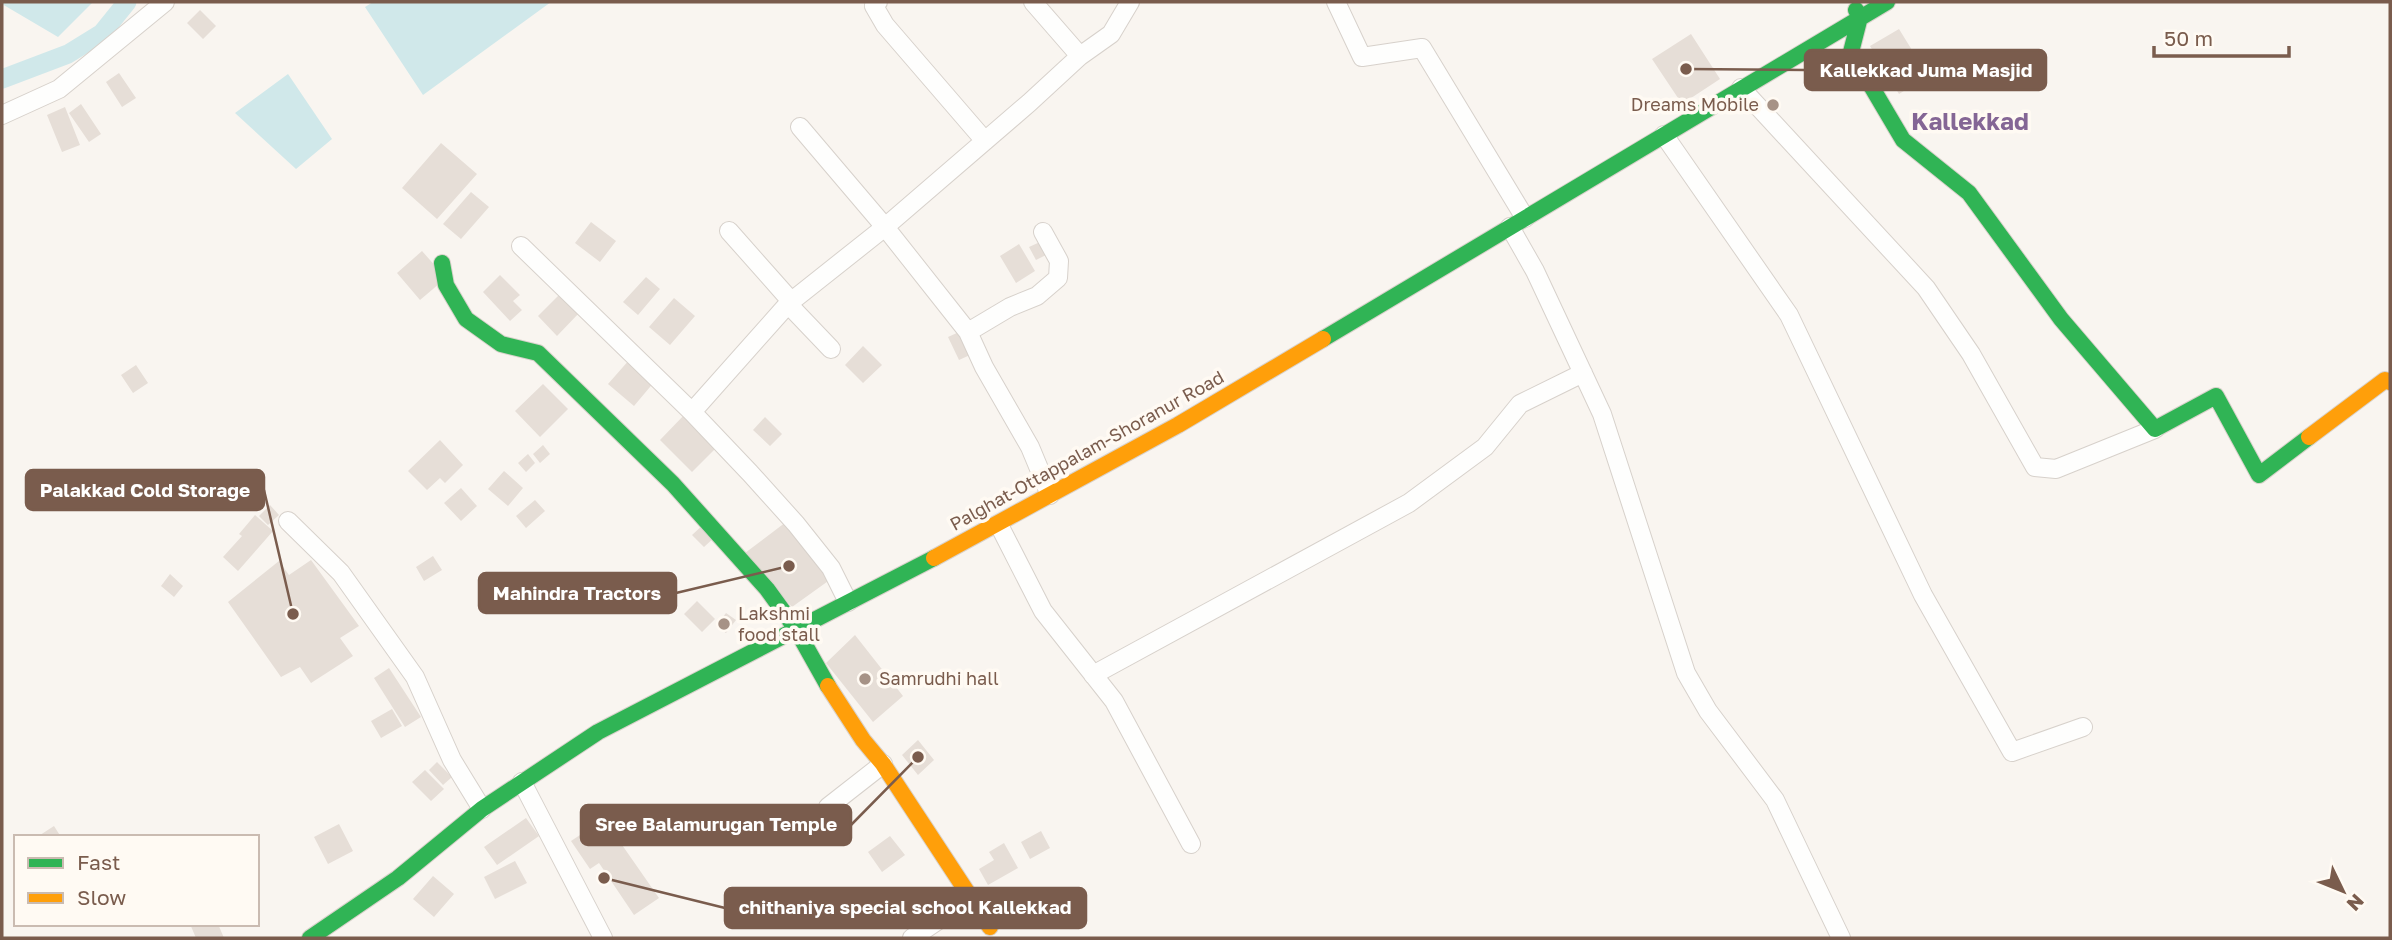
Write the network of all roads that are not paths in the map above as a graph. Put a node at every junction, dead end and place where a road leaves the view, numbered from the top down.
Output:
1 (165, 2) edge
2 (878, 2) edge
3 (1033, 2) edge
4 (1130, 2) edge
5 (1336, 2) edge
6 (1887, 2) edge
7 (1856, 9) edge
8 (1080, 56) junction
9 (1741, 88) junction
10 (2, 115) edge
11 (800, 127) dead end
12 (1664, 135) junction
13 (985, 141) junction
14 (1517, 222) junction
15 (885, 227) junction
16 (729, 230) dead end
17 (1043, 232) dead end
18 (521, 246) dead end
19 (442, 263) dead end
20 (789, 302) junction
21 (968, 332) junction
22 (831, 349) dead end
23 (1583, 373) junction
24 (2390, 382) edge
25 (692, 412) junction
26 (2155, 429) junction
27 (1050, 495) junction
28 (288, 521) dead end
29 (999, 524) junction
30 (848, 602) junction
31 (796, 629) junction
32 (1093, 675) junction
33 (2083, 727) dead end
34 (883, 764) junction
35 (523, 782) junction
36 (828, 807) dead end
37 (482, 809) junction
38 (1191, 844) dead end
39 (971, 898) junction
40 (990, 927) dead end
41 (310, 938) edge
42 (603, 938) edge
43 (912, 938) edge
44 (1840, 938) edge

1 - 10 street
2 - 13 street
3 - 8 street
4 - 8 street
5 - 14 street
6 - 7 main road, Palghat-Ottappalam-Shoranur Road
7 - 9 main road, Palghat-Ottappalam-Shoranur Road
7 - 26 main road
8 - 13 street
9 - 12 main road, Palghat-Ottappalam-Shoranur Road
9 - 26 street
11 - 15 street
12 - 14 main road, Palghat-Ottappalam-Shoranur Road
12 - 33 street
13 - 15 street
14 - 23 street
14 - 27 main road, Palghat-Ottappalam-Shoranur Road
15 - 20 street
15 - 21 street
16 - 20 street
17 - 21 street
18 - 25 street
19 - 31 main road
20 - 22 street
20 - 25 street
21 - 27 street
23 - 32 street
23 - 44 street
24 - 26 main road
25 - 30 street
27 - 29 main road, Palghat-Ottappalam-Shoranur Road
28 - 37 street
29 - 30 main road, Palghat-Ottappalam-Shoranur Road
29 - 32 street
30 - 31 main road, Palghat-Ottappalam-Shoranur Road
31 - 34 main road
31 - 35 main road, Palghat-Ottappalam-Shoranur Road
32 - 38 street
34 - 36 street
34 - 39 main road
35 - 37 main road, Palghat-Ottappalam-Shoranur Road
35 - 42 street
37 - 41 main road, Palghat-Ottappalam-Shoranur Road
39 - 40 main road
39 - 43 street

